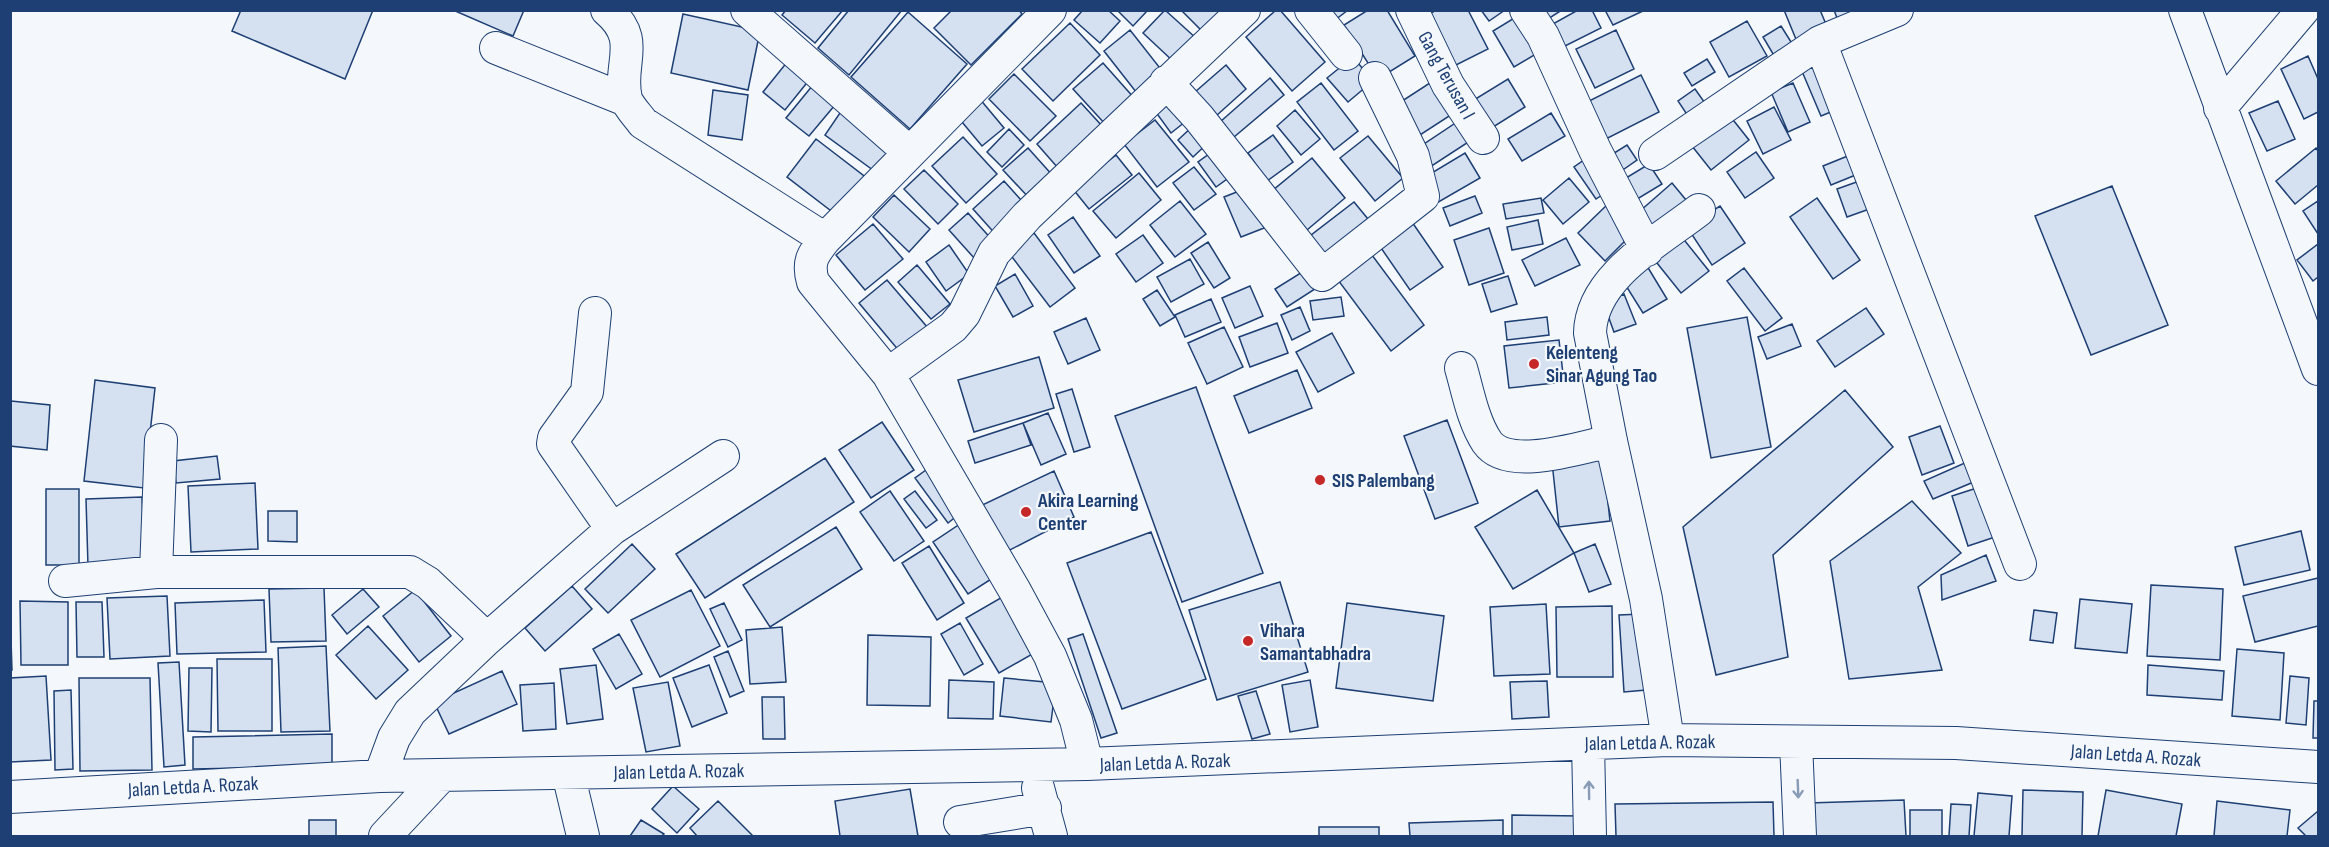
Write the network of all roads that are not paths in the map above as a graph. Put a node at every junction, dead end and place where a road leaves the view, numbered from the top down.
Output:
1 (607, 10) edge
2 (747, 10) edge
3 (1244, 10) edge
4 (1311, 10) edge
5 (1412, 10) edge
6 (1526, 10) edge
7 (1897, 10) edge
8 (2184, 10) edge
9 (2302, 10) edge
10 (1045, 12) edge
11 (1820, 42) junction
12 (496, 48) dead end
13 (1346, 54) dead end
14 (1375, 78) dead end
15 (1166, 82) junction
16 (626, 100) junction
17 (2220, 108) junction
18 (1483, 138) dead end
19 (909, 152) junction
20 (1655, 154) dead end
21 (1699, 210) dead end
22 (825, 239) junction
23 (1647, 250) junction
24 (595, 313) dead end
25 (1461, 368) dead end
26 (2319, 369) edge
27 (888, 374) junction
28 (160, 440) dead end
29 (1611, 441) junction
30 (723, 456) dead end
31 (612, 530) junction
32 (2020, 564) dead end
33 (156, 572) junction
34 (65, 580) dead end
35 (487, 639) junction
36 (1668, 740) junction
37 (1796, 742) junction
38 (1588, 744) junction
39 (1087, 764) junction
40 (1029, 765) junction
41 (2319, 768) edge
42 (568, 773) junction
43 (442, 775) junction
44 (380, 776) junction
45 (10, 796) edge
46 (960, 822) dead end
47 (1048, 822) edge
48 (385, 837) edge
49 (584, 837) edge
50 (1590, 837) edge
51 (1800, 837) edge

1 - 16 street
2 - 19 street
3 - 15 street
4 - 13 street
5 - 18 street, Gang Terusan I
6 - 23 street
7 - 11 street
8 - 17 street
9 - 17 street
10 - 19 street
11 - 20 street
11 - 32 street
12 - 16 street
14 - 15 street
15 - 27 street
16 - 22 street
17 - 26 street
19 - 22 street
21 - 23 street
22 - 27 street
23 - 29 street
24 - 31 street
25 - 29 street
27 - 39 street
28 - 33 street
29 - 36 street
30 - 31 street
31 - 35 street
33 - 34 street
33 - 35 street
35 - 44 street
36 - 37 street, Jalan Letda A. Rozak
36 - 38 street, Jalan Letda A. Rozak
37 - 41 street, Jalan Letda A. Rozak
37 -> 51 street
38 - 39 street, Jalan Letda A. Rozak
50 -> 38 street
39 - 40 street, Jalan Letda A. Rozak
40 - 42 street, Jalan Letda A. Rozak
40 - 47 street
42 - 43 street, Jalan Letda A. Rozak
42 - 49 street
43 - 44 street, Jalan Letda A. Rozak
43 - 48 street
44 - 45 street, Jalan Letda A. Rozak
46 - 47 street

